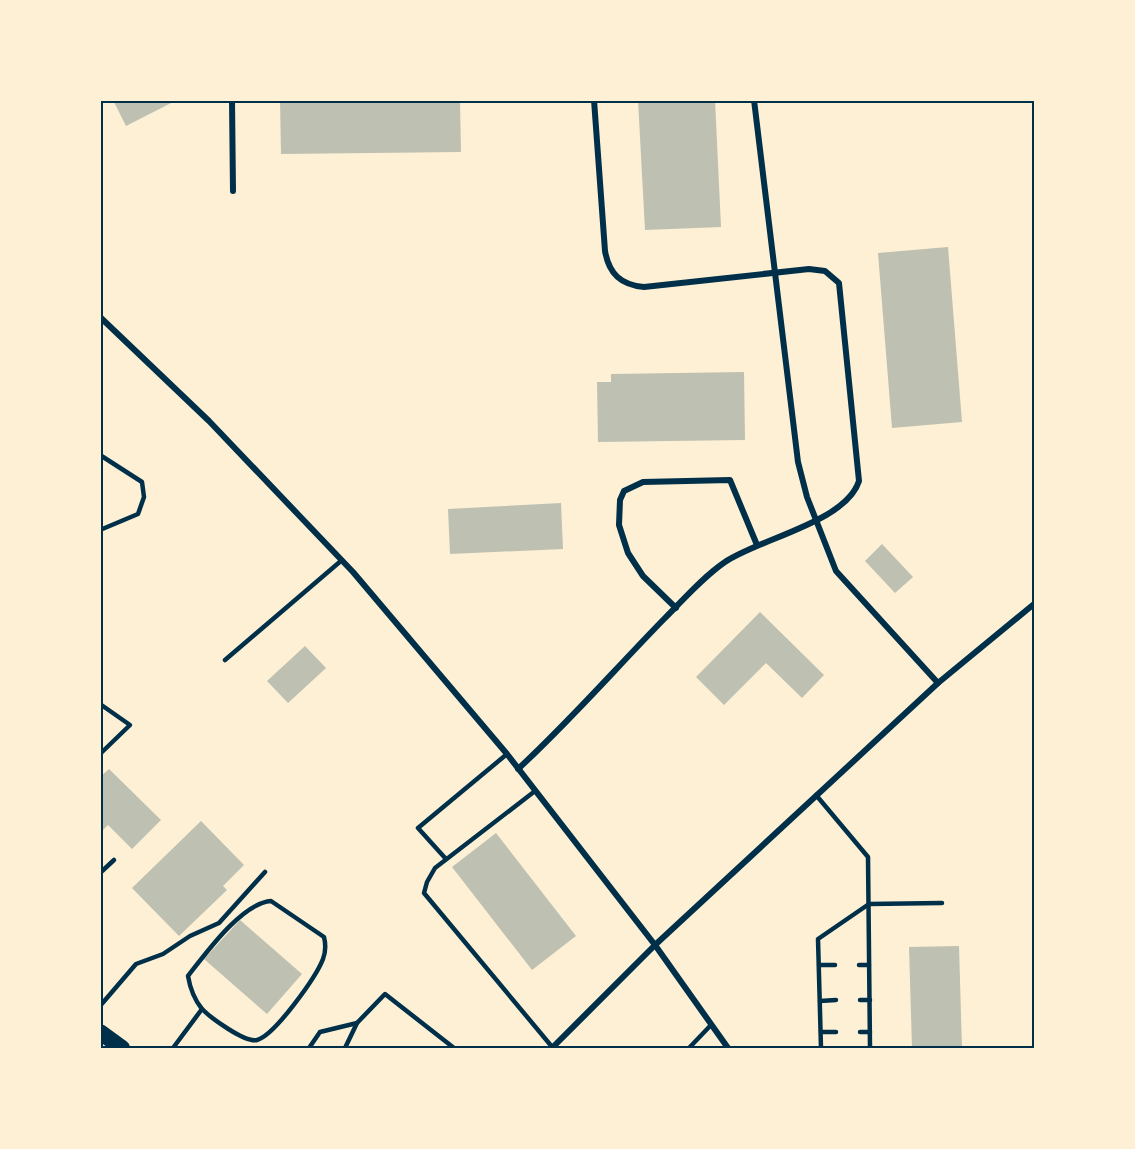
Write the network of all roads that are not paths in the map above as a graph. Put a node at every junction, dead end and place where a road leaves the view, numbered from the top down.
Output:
1 (232, 100) edge
2 (594, 100) edge
3 (754, 100) edge
4 (233, 191) dead end
5 (775, 273) junction
6 (100, 317) edge
7 (100, 455) edge
8 (815, 519) junction
9 (100, 530) edge
10 (758, 545) junction
11 (342, 560) junction
12 (1035, 604) edge
13 (676, 608) junction
14 (225, 660) dead end
15 (938, 683) junction
16 (100, 704) edge
17 (100, 754) edge
18 (507, 754) junction
19 (518, 768) junction
20 (535, 791) junction
21 (816, 795) junction
22 (446, 859) junction
23 (114, 860) dead end
24 (265, 872) dead end
25 (100, 873) edge
26 (942, 903) dead end
27 (869, 904) junction
28 (655, 945) junction
29 (819, 965) junction
30 (835, 965) dead end
31 (859, 965) dead end
32 (869, 965) junction
33 (836, 1000) dead end
34 (860, 1000) dead end
35 (870, 1000) junction
36 (820, 1001) junction
37 (100, 1006) edge
38 (202, 1009) junction
39 (357, 1023) junction
40 (711, 1025) junction
41 (100, 1032) edge
42 (821, 1032) junction
43 (836, 1032) dead end
44 (860, 1032) dead end
45 (870, 1032) junction
46 (122, 1048) edge
47 (173, 1048) edge
48 (309, 1048) edge
49 (345, 1048) edge
50 (454, 1048) edge
51 (553, 1048) edge
52 (689, 1048) edge
53 (728, 1048) edge
54 (821, 1048) edge
55 (870, 1048) edge

1 - 4 street
2 - 5 street
3 - 5 street
5 - 8 street
5 - 8 street
6 - 11 street
7 - 9 lane
8 - 10 street
8 - 15 street
10 - 13 street
10 - 13 street
11 - 14 lane
11 - 18 street
12 - 15 street
13 - 19 street
15 - 21 street
16 - 17 lane
18 - 19 street
18 - 22 lane
19 - 20 street
20 - 22 lane
20 - 28 street
21 - 27 lane
21 - 28 street
22 - 51 lane
23 - 25 lane
24 - 37 lane
26 - 27 lane
27 - 29 lane
27 - 32 lane
28 - 40 street
28 - 51 street
29 - 30 lane
29 - 36 lane
31 - 32 lane
32 - 35 lane
33 - 36 lane
34 - 35 lane
35 - 45 lane
36 - 42 lane
38 - 38 lane
38 - 47 lane
39 - 48 lane
39 - 49 lane
39 - 50 lane
40 - 52 lane
40 - 53 street
41 - 46 highway
42 - 43 lane
42 - 54 lane
44 - 45 lane
45 - 55 lane

